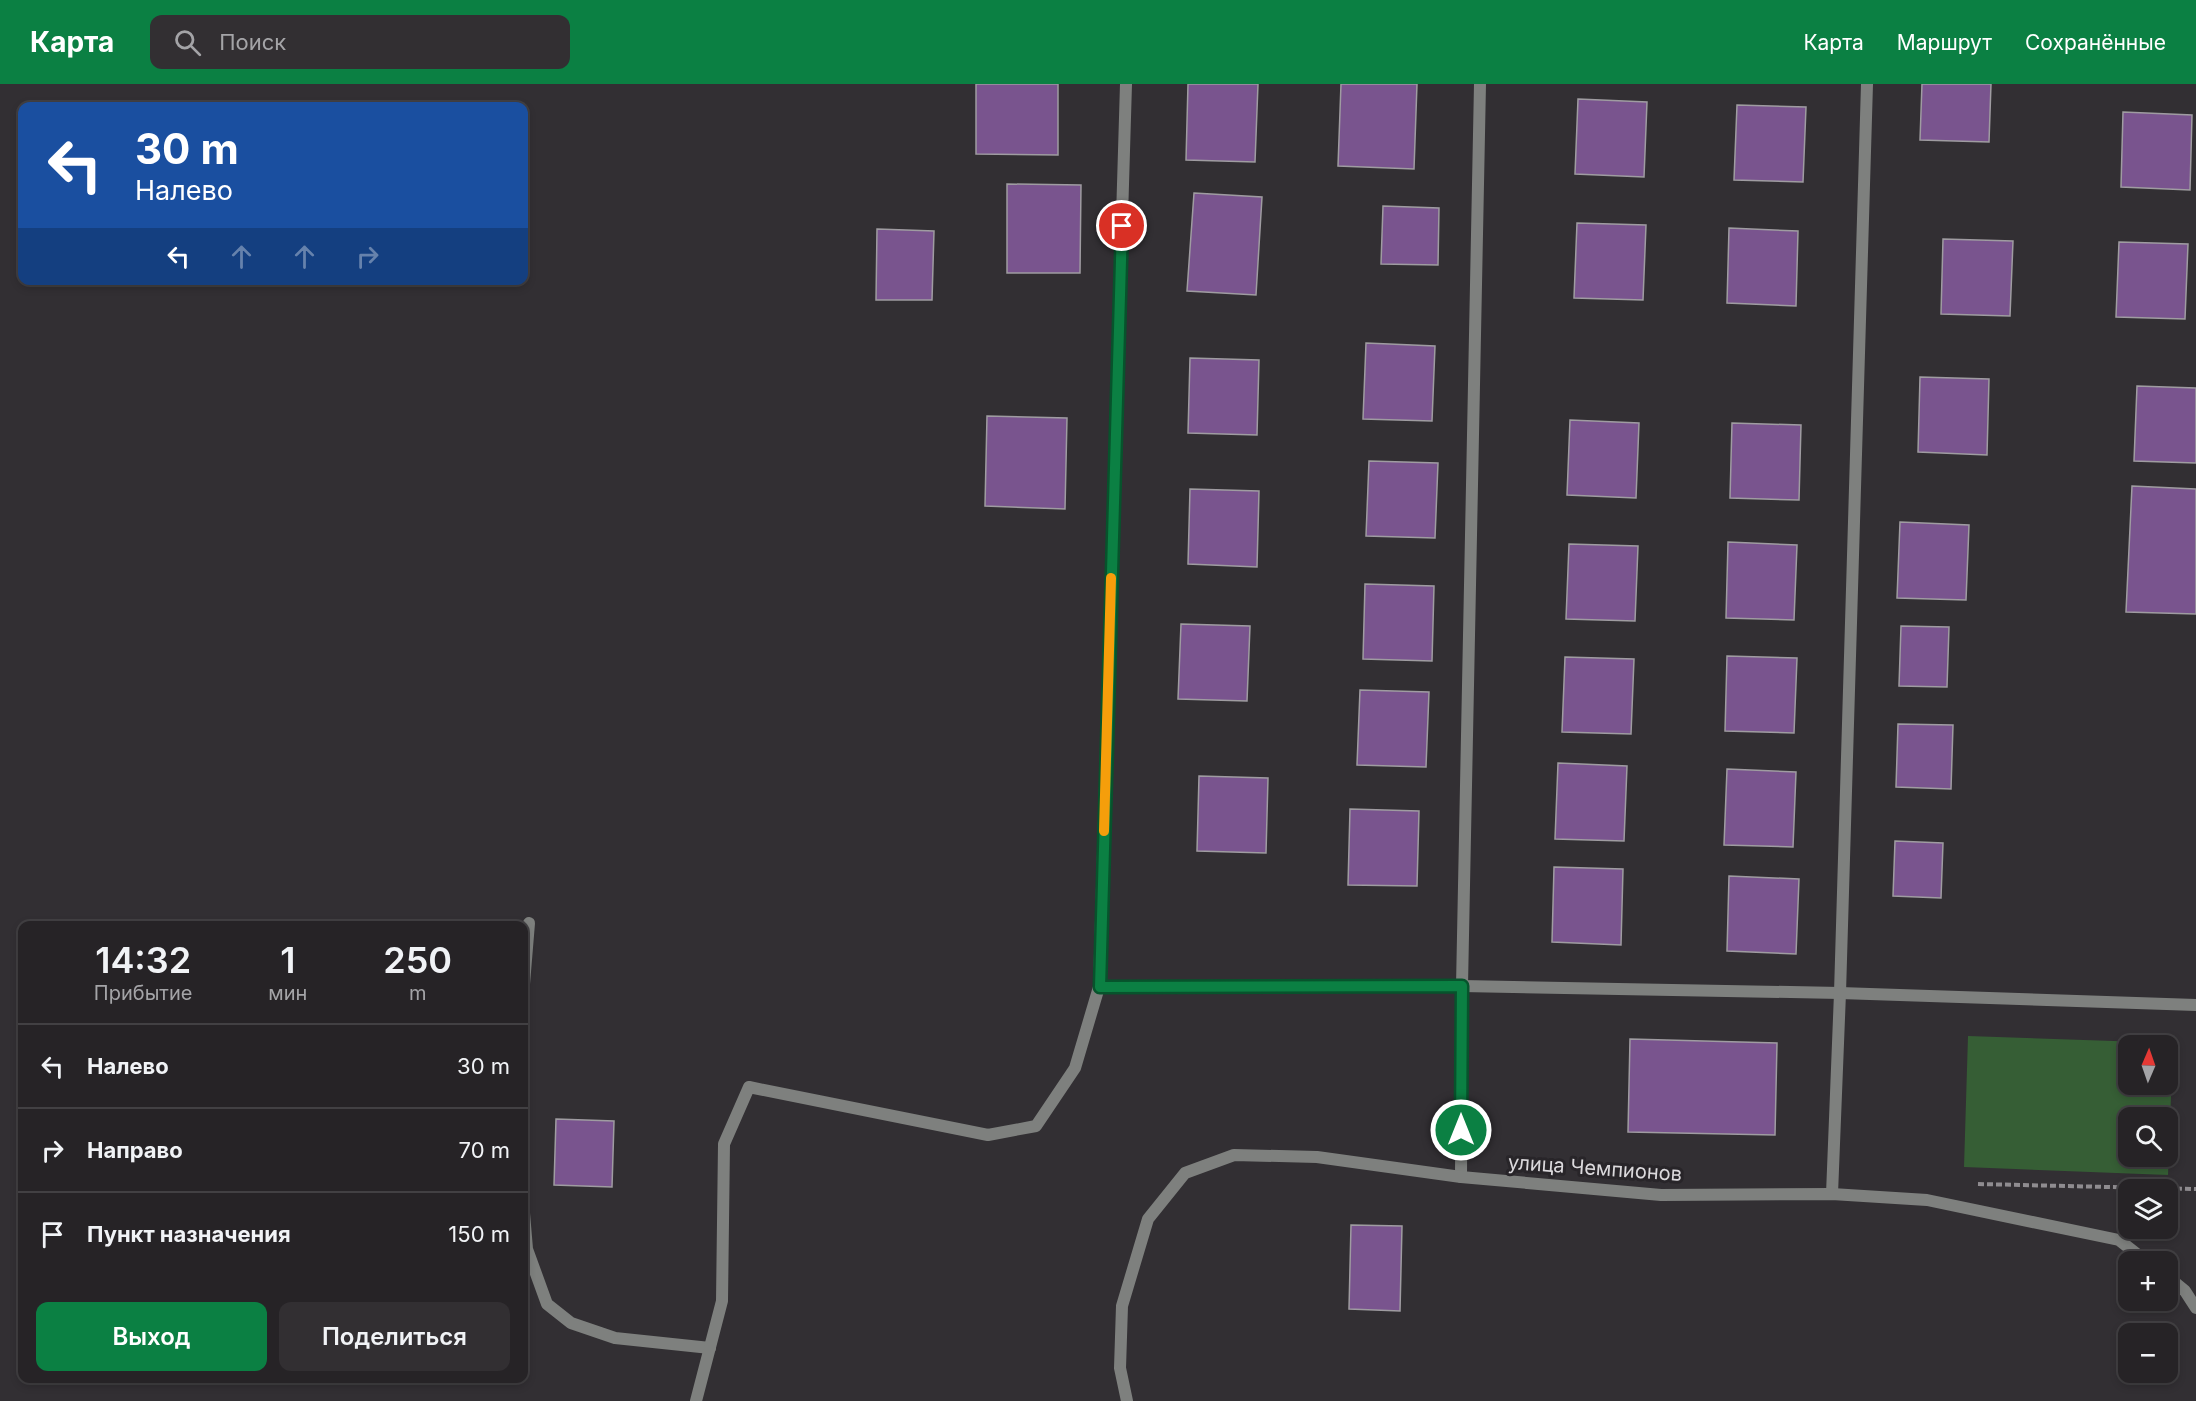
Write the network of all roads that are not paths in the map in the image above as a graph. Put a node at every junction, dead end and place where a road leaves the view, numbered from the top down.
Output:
1 (1126, 84) edge
2 (1480, 84) edge
3 (1867, 84) edge
4 (529, 923) dead end
5 (528, 935) edge
6 (1462, 986) junction
7 (1100, 987) junction
8 (1840, 993) junction
9 (2196, 1005) edge
10 (1461, 1177) junction
11 (1832, 1194) junction
12 (2132, 1251) edge
13 (528, 1252) edge
14 (2178, 1285) edge
15 (2196, 1308) edge
16 (710, 1348) junction
17 (696, 1401) edge
18 (1127, 1401) edge

1 - 7 street
2 - 6 street
3 - 8 street
4 - 5 street
6 - 7 street
6 - 8 street
6 - 10 street
7 - 16 street
8 - 9 street
8 - 11 street
10 - 11 street, улица Чемпионов
10 - 18 street, улица Чемпионов
11 - 12 street, улица Чемпионов
13 - 16 street
14 - 15 street
16 - 17 street

